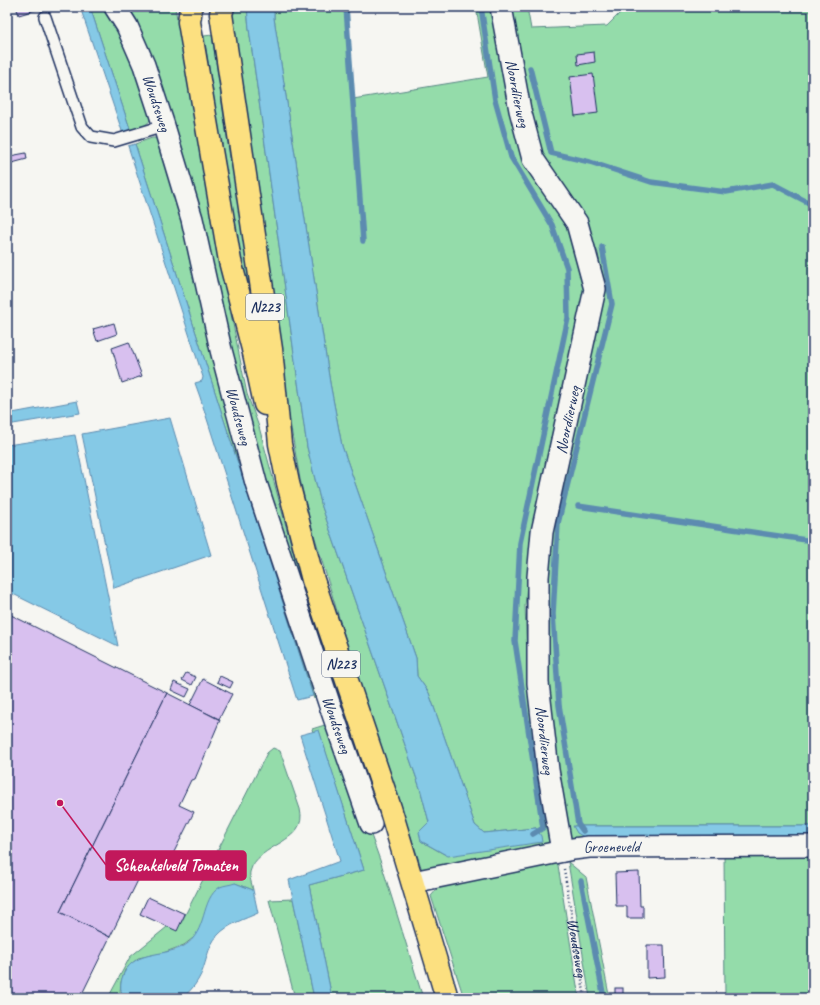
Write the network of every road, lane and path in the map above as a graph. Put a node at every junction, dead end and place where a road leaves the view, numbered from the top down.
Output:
1 (115, 7) edge
2 (501, 7) edge
3 (219, 9) edge
4 (188, 12) edge
5 (45, 17) dead end
6 (164, 126) junction
7 (280, 444) junction
8 (371, 824) dead end
9 (813, 846) edge
10 (562, 851) junction
11 (413, 882) junction
12 (447, 998) edge
13 (585, 998) edge

1 - 6 street, Woudseweg
2 - 10 street, Noordlierweg
3 - 7 main road, Woudseweg / N223
4 - 7 main road, Woudseweg / N223
5 - 6 lane
6 - 8 street, Woudseweg
7 - 11 main road, Woudseweg / N223
9 - 10 street, Groeneveld
10 - 11 street, Groeneveld
10 - 13 path, Woudseweg
11 - 12 main road, Woudseweg / N223

